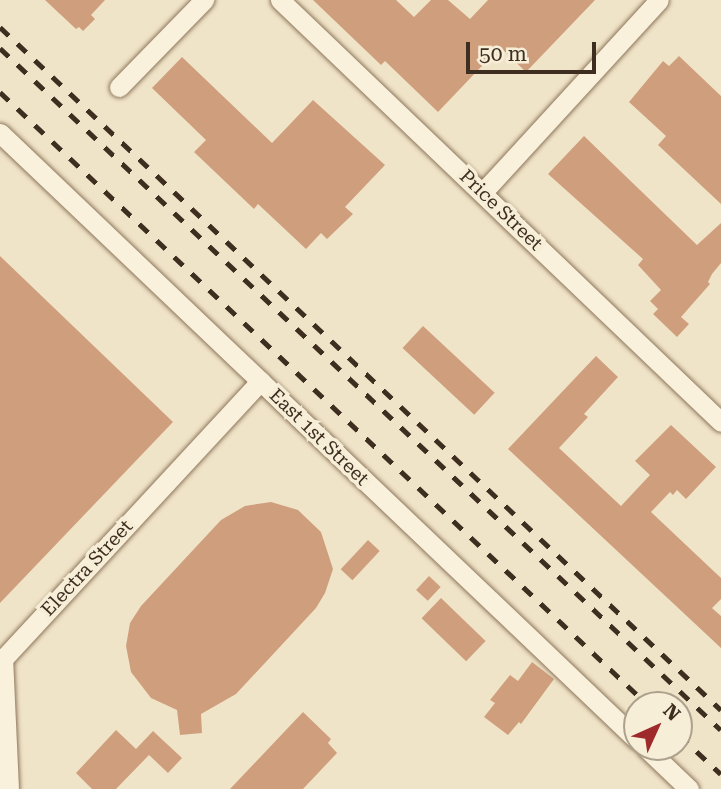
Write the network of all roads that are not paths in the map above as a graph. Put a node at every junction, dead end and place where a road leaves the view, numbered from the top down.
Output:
1 (204, 0) edge
2 (280, 0) edge
3 (659, 0) edge
4 (120, 87) dead end
5 (0, 134) edge
6 (483, 192) junction
7 (260, 381) junction
8 (721, 422) edge
9 (623, 727) edge
10 (660, 761) edge
11 (9, 789) edge
12 (689, 789) edge

1 - 4 street
2 - 6 street, Price Street
3 - 6 street
5 - 7 street, East 1st Street
6 - 8 street, Price Street
7 - 9 street, East 1st Street
7 - 11 street, Electra Street
10 - 12 street

